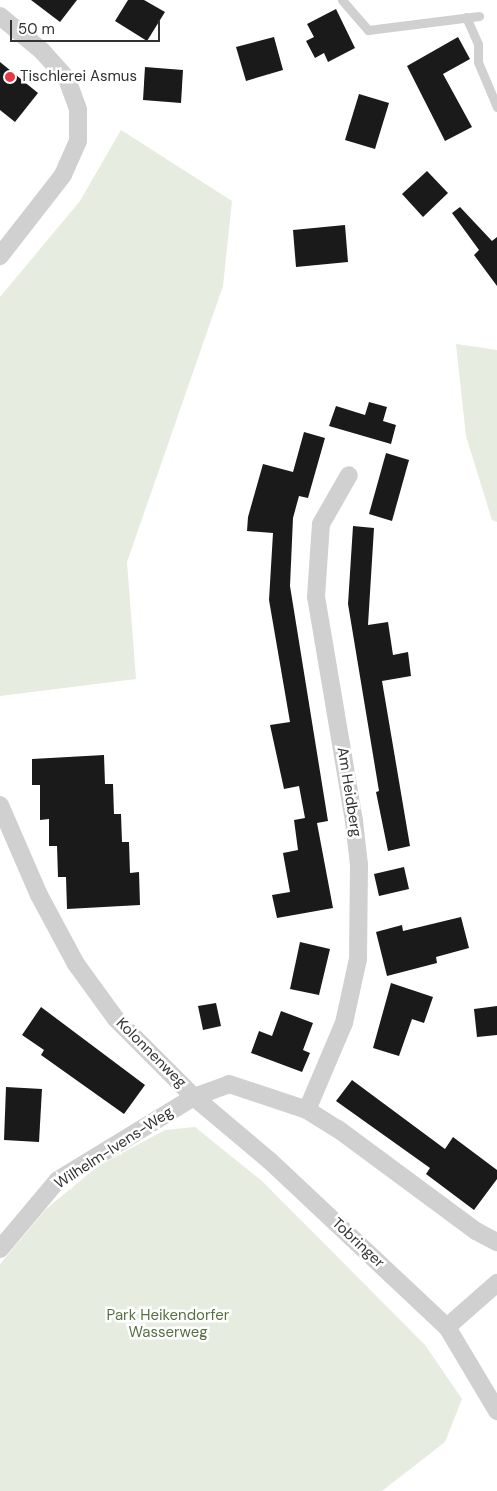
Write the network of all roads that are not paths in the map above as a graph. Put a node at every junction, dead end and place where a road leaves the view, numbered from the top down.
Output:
1 (342, 0) edge
2 (0, 16) edge
3 (479, 16) dead end
4 (466, 17) junction
5 (497, 107) edge
6 (0, 256) edge
7 (349, 475) dead end
8 (0, 805) edge
9 (194, 1096) junction
10 (307, 1110) junction
11 (497, 1242) edge
12 (0, 1250) edge
13 (497, 1283) edge
14 (447, 1327) junction
15 (497, 1411) edge

1 - 4 lane
2 - 6 street
3 - 4 lane
4 - 5 lane
7 - 10 street, Am Heidberg
8 - 9 street, Kolonnenweg
9 - 10 street, Kolonnenweg
9 - 12 street, Wilhelm-Ivens-Weg
9 - 14 street, Tobringer
10 - 11 street, Kolonnenweg
13 - 14 street
14 - 15 street, Tobringer

